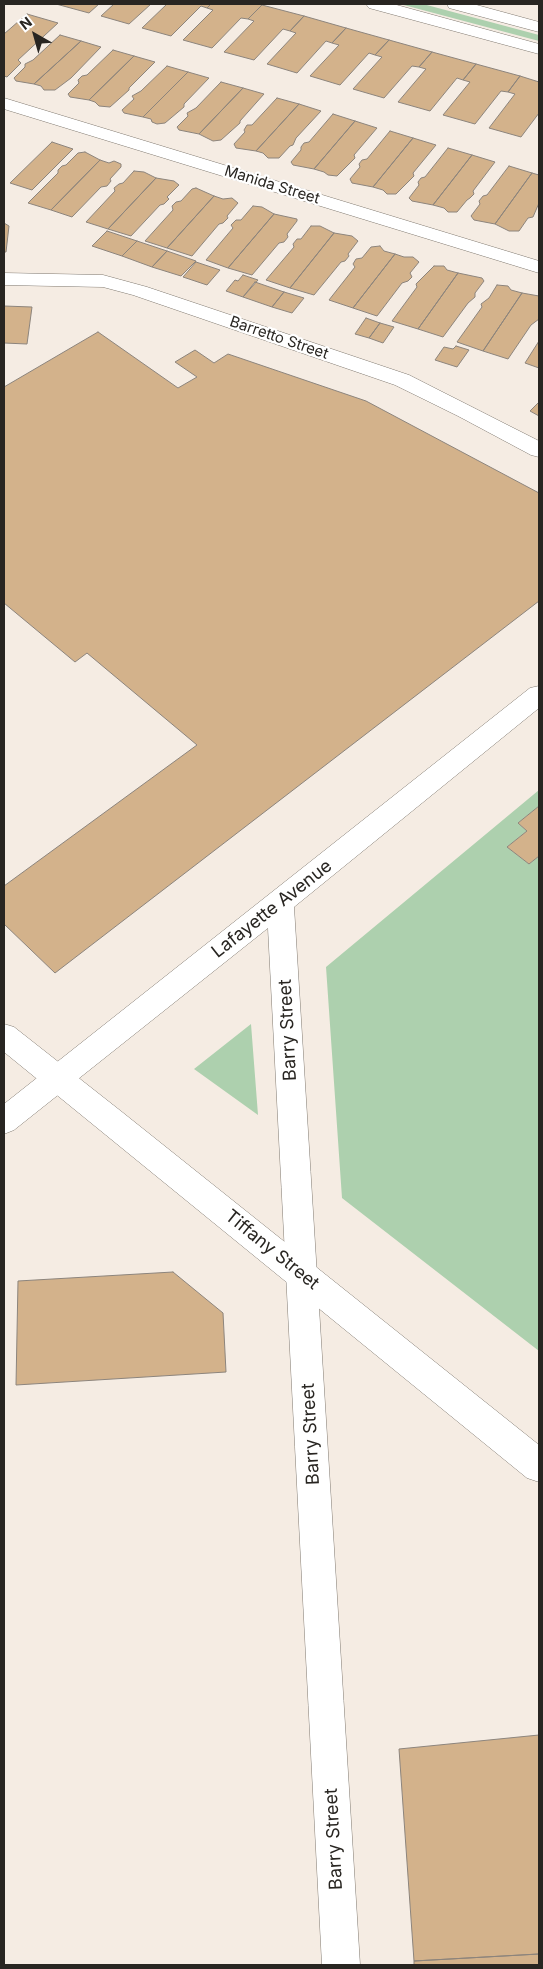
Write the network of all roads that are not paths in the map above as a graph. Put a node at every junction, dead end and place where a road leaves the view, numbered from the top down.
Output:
1 (375, 4) edge
2 (455, 4) edge
3 (539, 26) edge
4 (539, 49) edge
5 (4, 103) edge
6 (539, 267) edge
7 (4, 279) edge
8 (539, 450) edge
9 (539, 695) edge
10 (280, 903) junction
11 (4, 1036) edge
12 (57, 1077) junction
13 (4, 1121) edge
14 (301, 1274) junction
15 (539, 1466) edge
16 (342, 1965) edge

1 - 4 street
2 - 3 street
5 - 6 street, Manida Street
7 - 8 street, Barretto Street
9 - 10 street, Lafayette Avenue
10 - 12 street, Lafayette Avenue
10 - 14 street, Barry Street
11 - 12 street, Tiffany Street
12 - 13 street, Lafayette Avenue
12 - 14 street, Tiffany Street
14 - 15 street, Tiffany Street
14 - 16 street, Barry Street

